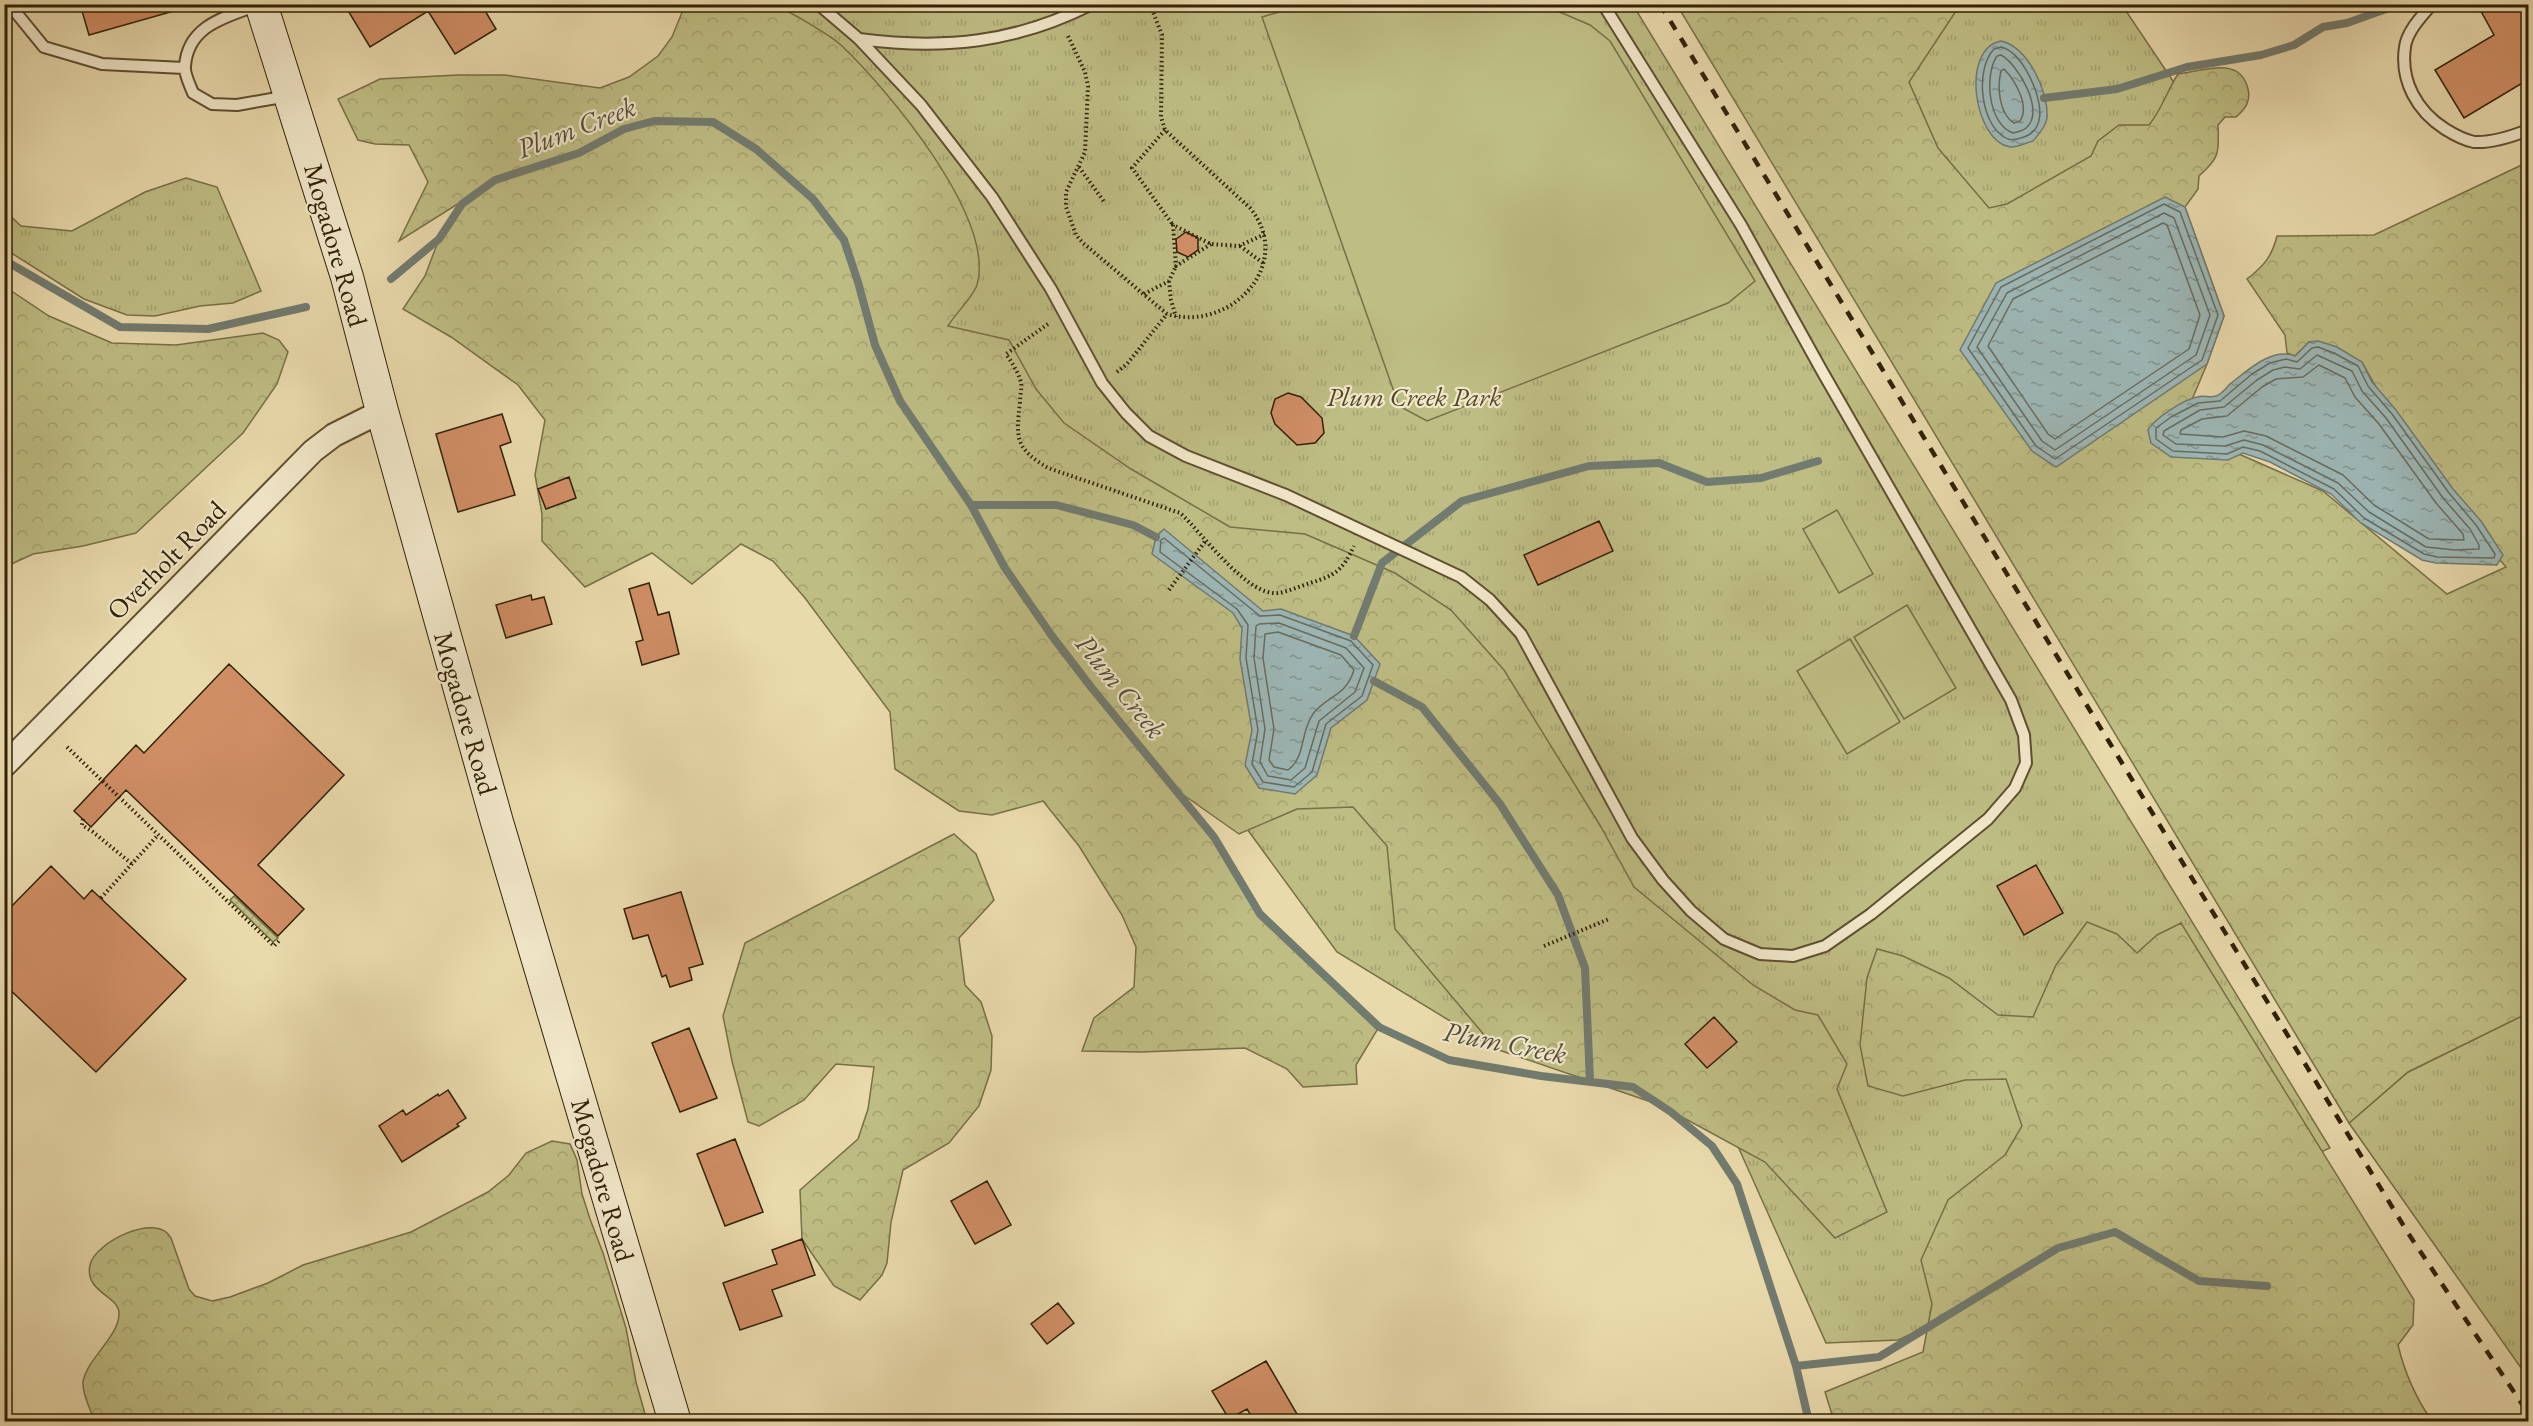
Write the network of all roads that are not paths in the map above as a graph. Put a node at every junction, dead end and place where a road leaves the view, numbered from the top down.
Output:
1 (9, 4) edge
2 (260, 4) edge
3 (818, 4) edge
4 (1092, 4) edge
5 (1603, 4) edge
6 (2432, 4) edge
7 (859, 39) junction
8 (184, 68) junction
9 (291, 95) junction
10 (2529, 130) edge
11 (382, 411) junction
12 (4, 766) edge
13 (675, 1422) edge

1 - 8 lane
2 - 8 lane
2 - 9 street, Mogadore Road
3 - 7 lane
4 - 7 lane
5 - 7 lane
6 - 10 lane
8 - 9 lane
9 - 11 street, Mogadore Road
11 - 12 street, Overholt Road
11 - 13 street, Mogadore Road

